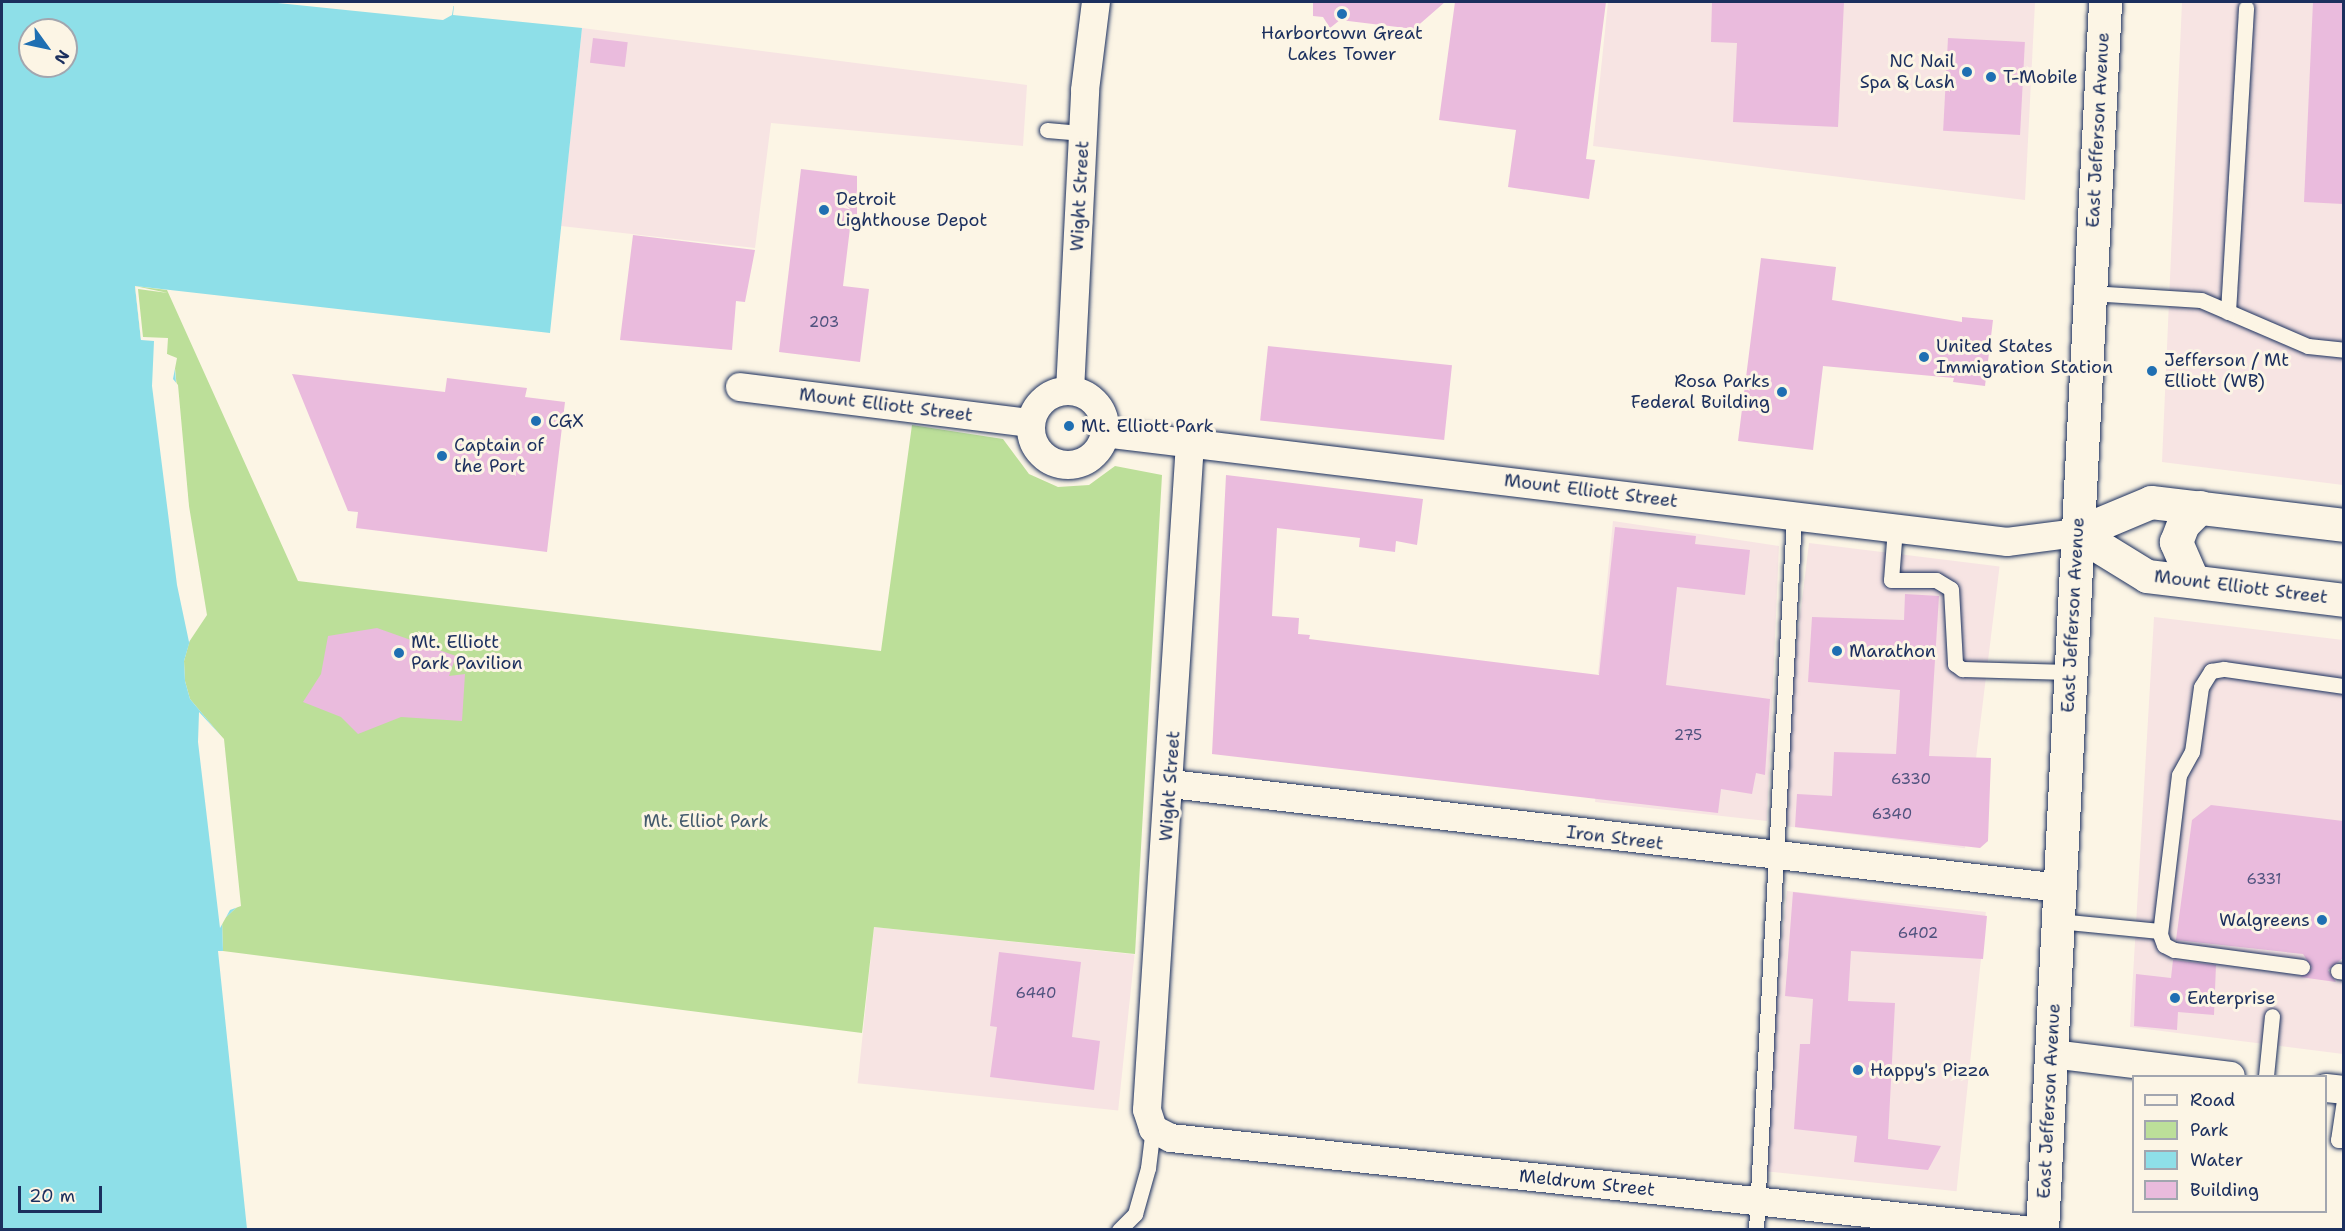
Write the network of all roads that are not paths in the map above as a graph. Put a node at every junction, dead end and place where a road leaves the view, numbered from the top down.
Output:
1 (1096, 2) edge
2 (2105, 2) edge
3 (2246, 8) dead end
4 (1047, 130) dead end
5 (1083, 133) junction
6 (2090, 293) junction
7 (2228, 312) junction
8 (2343, 350) edge
9 (740, 387) dead end
10 (1070, 391) junction
11 (1031, 423) junction
12 (1104, 433) junction
13 (1190, 443) junction
14 (2200, 507) junction
15 (1794, 516) junction
16 (2343, 525) edge
17 (1895, 528) junction
18 (2077, 533) junction
19 (2193, 581) junction
20 (2343, 600) edge
21 (2070, 672) junction
22 (2343, 686) edge
23 (1171, 784) junction
24 (1777, 857) junction
25 (2060, 888) junction
26 (2058, 921) junction
27 (2160, 931) junction
28 (2302, 967) dead end
29 (2272, 1016) dead end
30 (2052, 1053) junction
31 (2216, 1075) edge
32 (2266, 1075) edge
33 (2327, 1088) edge
34 (2343, 1090) edge
35 (2343, 1100) edge
36 (1153, 1129) junction
37 (2343, 1140) edge
38 (1757, 1216) edge
39 (1119, 1230) edge
40 (2024, 1230) edge
41 (2042, 1230) edge

1 - 5 street, Wight Street
2 - 6 main road, East Jefferson Avenue
3 - 7 lane
4 - 5 lane
5 - 10 street, Wight Street
6 - 7 lane
6 - 18 main road, East Jefferson Avenue
7 - 8 lane
9 - 11 street, Mount Elliott Street
10 - 11 street
10 - 12 street
11 - 12 street
12 - 13 street, Mount Elliott Street
13 - 15 street, Mount Elliott Street
13 - 23 street, Wight Street
14 - 16 main road, Mount Elliott Street
14 - 18 main road, Mount Elliott Street
14 - 19 main road
15 - 17 street, Mount Elliott Street
15 - 24 lane
17 - 18 street, Mount Elliott Street
17 - 21 lane
18 - 19 main road, Mount Elliott Street
18 - 21 main road, East Jefferson Avenue
19 - 20 main road, Mount Elliott Street
21 - 25 main road, East Jefferson Avenue
22 - 27 lane
23 - 24 street, Iron Street
23 - 36 street, Wight Street
24 - 25 street, Iron Street
24 - 38 lane
25 - 26 main road, East Jefferson Avenue
26 - 27 lane
26 - 30 main road, East Jefferson Avenue
27 - 28 lane
29 - 32 lane
30 - 31 street
30 - 41 main road, East Jefferson Avenue
33 - 34 street
35 - 37 lane
36 - 38 street, Meldrum Street
36 - 39 lane
38 - 40 street, Meldrum Street

